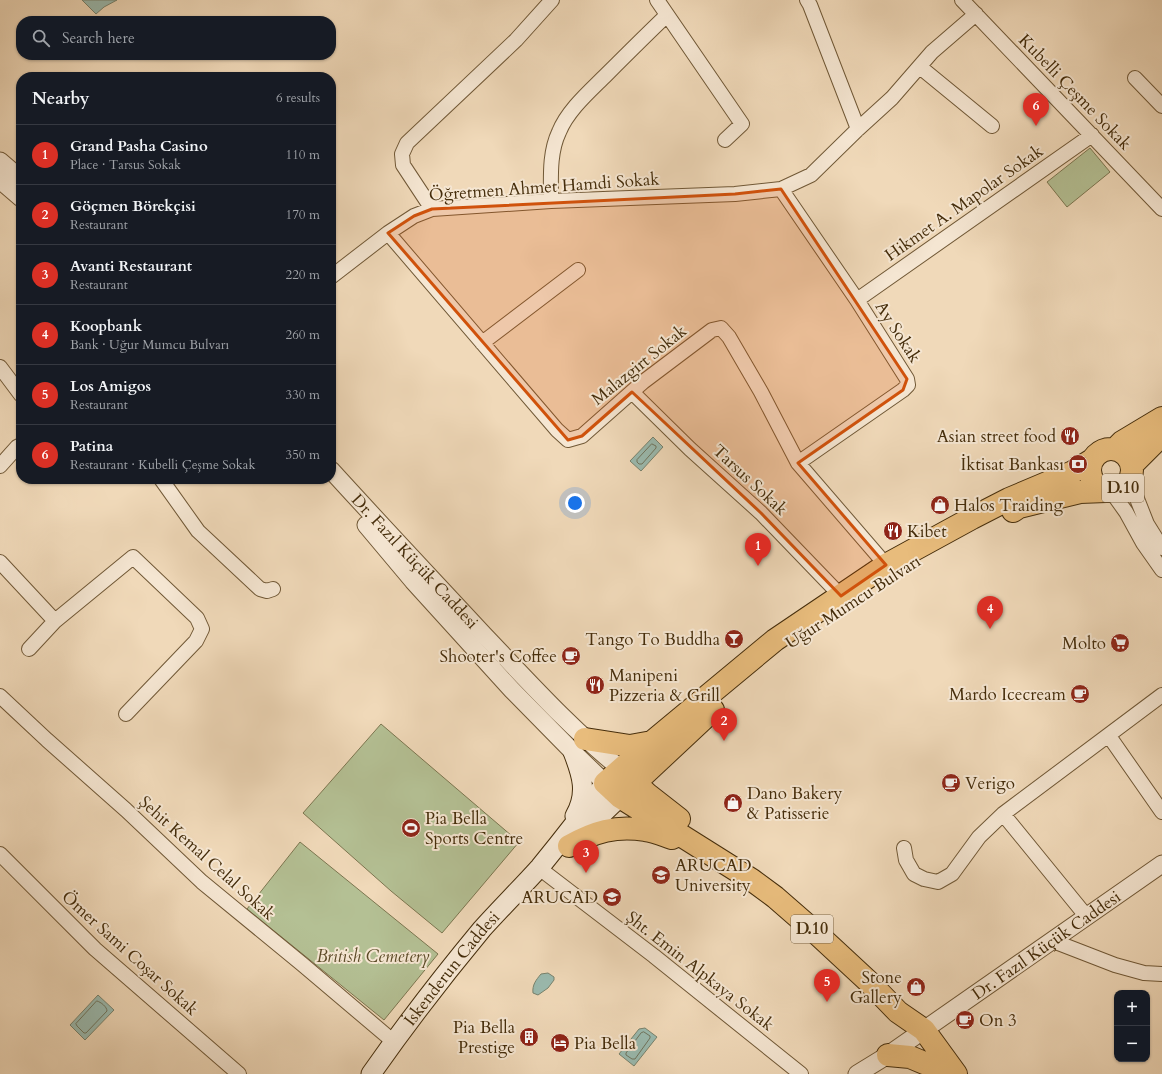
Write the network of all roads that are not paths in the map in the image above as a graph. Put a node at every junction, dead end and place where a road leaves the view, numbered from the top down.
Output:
1 (552, 0) edge
2 (657, 0) edge
3 (807, 0) edge
4 (962, 0) edge
5 (976, 14) junction
6 (666, 15) junction
7 (920, 67) junction
8 (1135, 78) dead end
9 (1161, 103) edge
10 (992, 126) dead end
11 (858, 129) junction
12 (1092, 135) junction
13 (725, 140) dead end
14 (0, 161) edge
15 (16, 175) edge
16 (0, 180) edge
17 (781, 189) junction
18 (16, 194) edge
19 (551, 201) junction
20 (1162, 208) edge
21 (432, 209) junction
22 (388, 233) junction
23 (578, 270) dead end
24 (336, 273) edge
25 (856, 300) junction
26 (482, 343) junction
27 (0, 367) edge
28 (16, 388) edge
29 (632, 392) junction
30 (1162, 418) edge
31 (1162, 435) edge
32 (16, 448) edge
33 (1115, 449) junction
34 (1092, 460) junction
35 (798, 463) junction
36 (0, 466) edge
37 (1131, 473) junction
38 (336, 476) edge
39 (165, 484) edge
40 (330, 484) edge
41 (1108, 491) junction
42 (1162, 548) edge
43 (0, 562) edge
44 (886, 565) junction
45 (1161, 566) edge
46 (273, 589) dead end
47 (841, 596) junction
48 (55, 621) junction
49 (29, 649) dead end
50 (759, 661) junction
51 (1162, 695) edge
52 (0, 696) edge
53 (126, 714) dead end
54 (688, 733) junction
55 (1109, 736) junction
56 (652, 742) junction
57 (579, 746) junction
58 (620, 783) junction
59 (667, 810) junction
60 (1162, 812) edge
61 (1003, 814) junction
62 (568, 840) junction
63 (696, 844) junction
64 (904, 848) dead end
65 (0, 854) edge
66 (1162, 864) edge
67 (538, 868) junction
68 (752, 880) junction
69 (1087, 917) junction
70 (1053, 941) junction
71 (1162, 974) edge
72 (917, 1034) junction
73 (394, 1042) junction
74 (888, 1055) junction
75 (239, 1074) edge
76 (371, 1074) edge
77 (801, 1074) edge
78 (857, 1074) edge
79 (945, 1074) edge
80 (956, 1074) edge

1 - 21 street
2 - 6 street
3 - 11 street
4 - 5 street, Kubelli Çeşme Sokak
5 - 7 street, Öğretmen Ahmet Hamdi Sokak
5 - 12 street, Kubelli Çeşme Sokak
6 - 13 street
6 - 19 street
7 - 10 street
7 - 11 street, Öğretmen Ahmet Hamdi Sokak
8 - 9 street
11 - 17 street, Öğretmen Ahmet Hamdi Sokak
12 - 20 street, Kubelli Çeşme Sokak
12 - 25 street, Hikmet A. Mapolar Sokak
14 - 15 street
16 - 18 street
17 - 19 street, Öğretmen Ahmet Hamdi Sokak
17 - 25 street, Ay Sokak
19 - 21 street, Öğretmen Ahmet Hamdi Sokak
21 - 22 street, Öğretmen Ahmet Hamdi Sokak
22 - 24 street, Öğretmen Ahmet Hamdi Sokak
22 - 26 street, Malazgirt Sokak
23 - 26 street
25 - 35 street, Ay Sokak
26 - 29 street, Malazgirt Sokak
27 - 28 street
29 - 35 street, Malazgirt Sokak
29 - 47 street, Tarsus Sokak
30 - 33 main road, D.10
31 - 37 main road, D.10
32 - 36 street
33 - 34 main road, D.10
33 - 37 main road, D.10
34 - 41 main road, D.10
34 - 44 main road, Uğur Mumcu Bulvarı / D.10
35 - 44 street, Malazgirt Sokak
37 - 41 main road, D.10
37 - 42 street
38 - 57 street, Dr. Fazıl Küçük Caddesi
39 - 46 street
40 - 57 street, Dr. Fazıl Küçük Caddesi
41 - 45 street
41 - 50 main road, Uğur Mumcu Bulvarı / D.10
43 - 48 street
44 - 47 main road, Uğur Mumcu Bulvarı / D.10
47 - 50 main road, Uğur Mumcu Bulvarı / D.10
48 - 49 street
48 - 53 street
50 - 54 main road, D.10
50 - 56 main road, D.10
51 - 55 street
52 - 73 street, Şehit Kemal Celal Sokak
54 - 58 main road, D.10
54 - 59 main road
55 - 60 street
55 - 61 street
56 - 57 main road
56 - 58 main road, D.10
57 - 58 street, Dr. Fazıl Küçük Caddesi
57 - 62 main road
58 - 59 main road, D.10
58 - 62 main road, İskenderun Caddesi
58 - 63 main road, D.10
59 - 68 main road, D.10
61 - 64 street
61 - 69 street
62 - 63 main road
62 - 67 main road, İskenderun Caddesi
63 - 68 main road, D.10
65 - 75 street, Ömer Sami Coşar Sokak
66 - 69 street, Dr. Fazıl Küçük Caddesi
67 - 73 main road, İskenderun Caddesi
67 - 77 street, Şht. Emin Alpkaya Sokak
68 - 72 main road, D.10
69 - 70 street, Dr. Fazıl Küçük Caddesi
70 - 71 street
70 - 72 street, Dr. Fazıl Küçük Caddesi
72 - 74 street, Dr. Fazıl Küçük Caddesi
72 - 79 main road, D.10
72 - 80 main road, D.10
73 - 76 main road, İskenderun Caddesi
74 - 78 street, Dr. Fazıl Küçük Caddesi
74 - 79 main road

